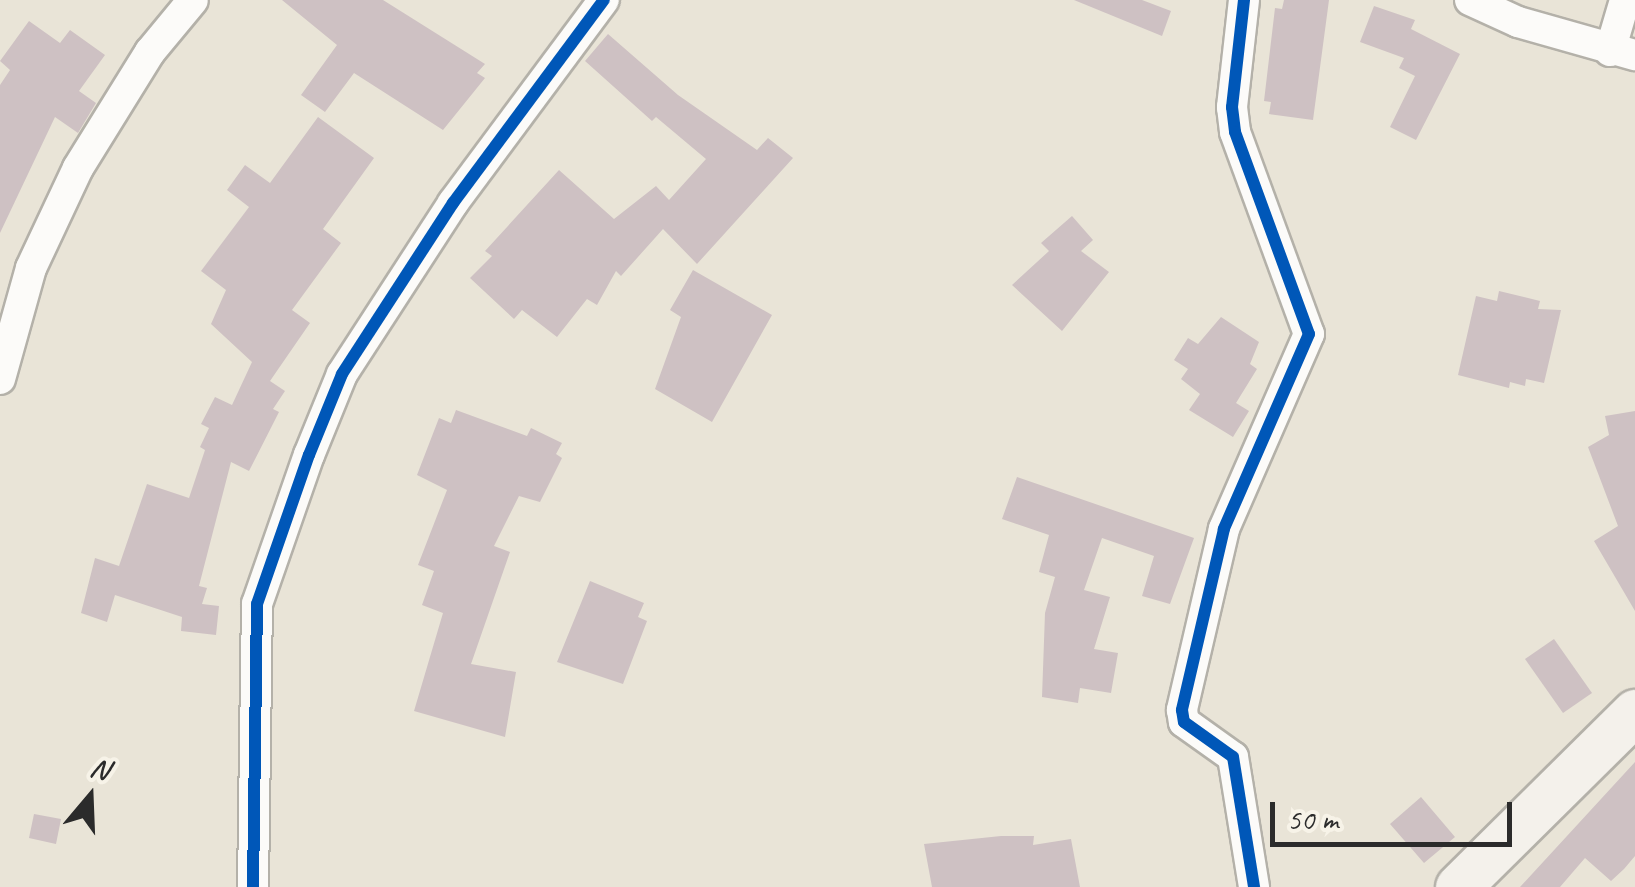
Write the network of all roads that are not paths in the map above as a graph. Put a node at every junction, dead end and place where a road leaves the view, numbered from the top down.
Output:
1 (193, 0) edge
2 (604, 0) edge
3 (1244, 0) edge
4 (1470, 0) edge
5 (1625, 0) edge
6 (1622, 53) edge
7 (0, 378) edge
8 (1635, 712) edge
9 (252, 887) edge
10 (1254, 887) edge
11 (1458, 887) edge

1 - 7 street
2 - 9 street
3 - 10 street
4 - 6 street
5 - 6 street
8 - 11 street

